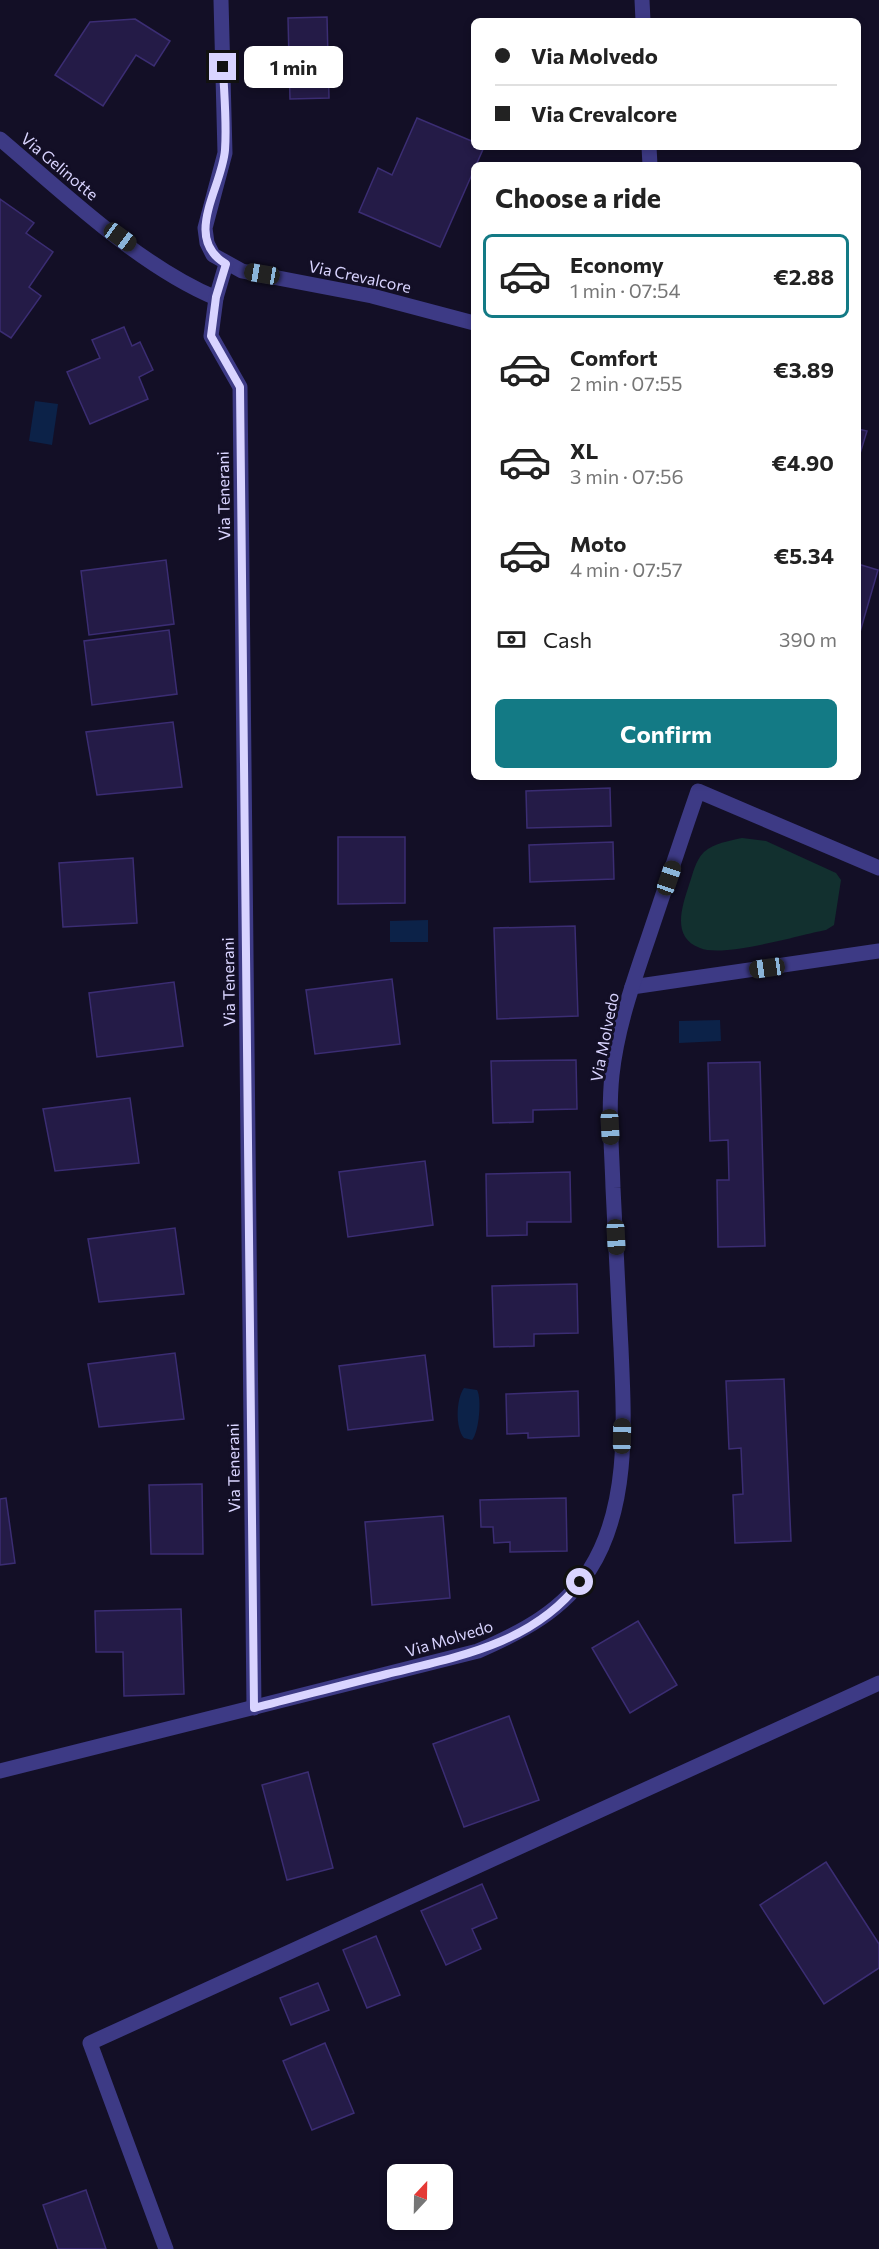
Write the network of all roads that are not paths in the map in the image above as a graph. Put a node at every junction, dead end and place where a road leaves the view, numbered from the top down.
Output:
1 (221, 0) edge
2 (642, 0) edge
3 (643, 18) edge
4 (0, 139) edge
5 (226, 264) junction
6 (216, 297) junction
7 (471, 322) edge
8 (700, 784) edge
9 (879, 868) edge
10 (879, 951) edge
11 (632, 987) junction
12 (879, 1683) edge
13 (254, 1708) junction
14 (0, 1771) edge
15 (166, 2249) edge

1 - 5 street
2 - 3 street
4 - 6 street, Via Gelinotte
5 - 6 street, Via Tenerani
5 - 7 street, Via Crevalcore
6 - 13 street, Via Tenerani
8 - 9 street, Via Molvedo
8 - 11 street, Via Molvedo
10 - 11 street, Via Molvedo
11 - 13 street, Via Molvedo
12 - 15 street
13 - 14 street, Via Molvedo

